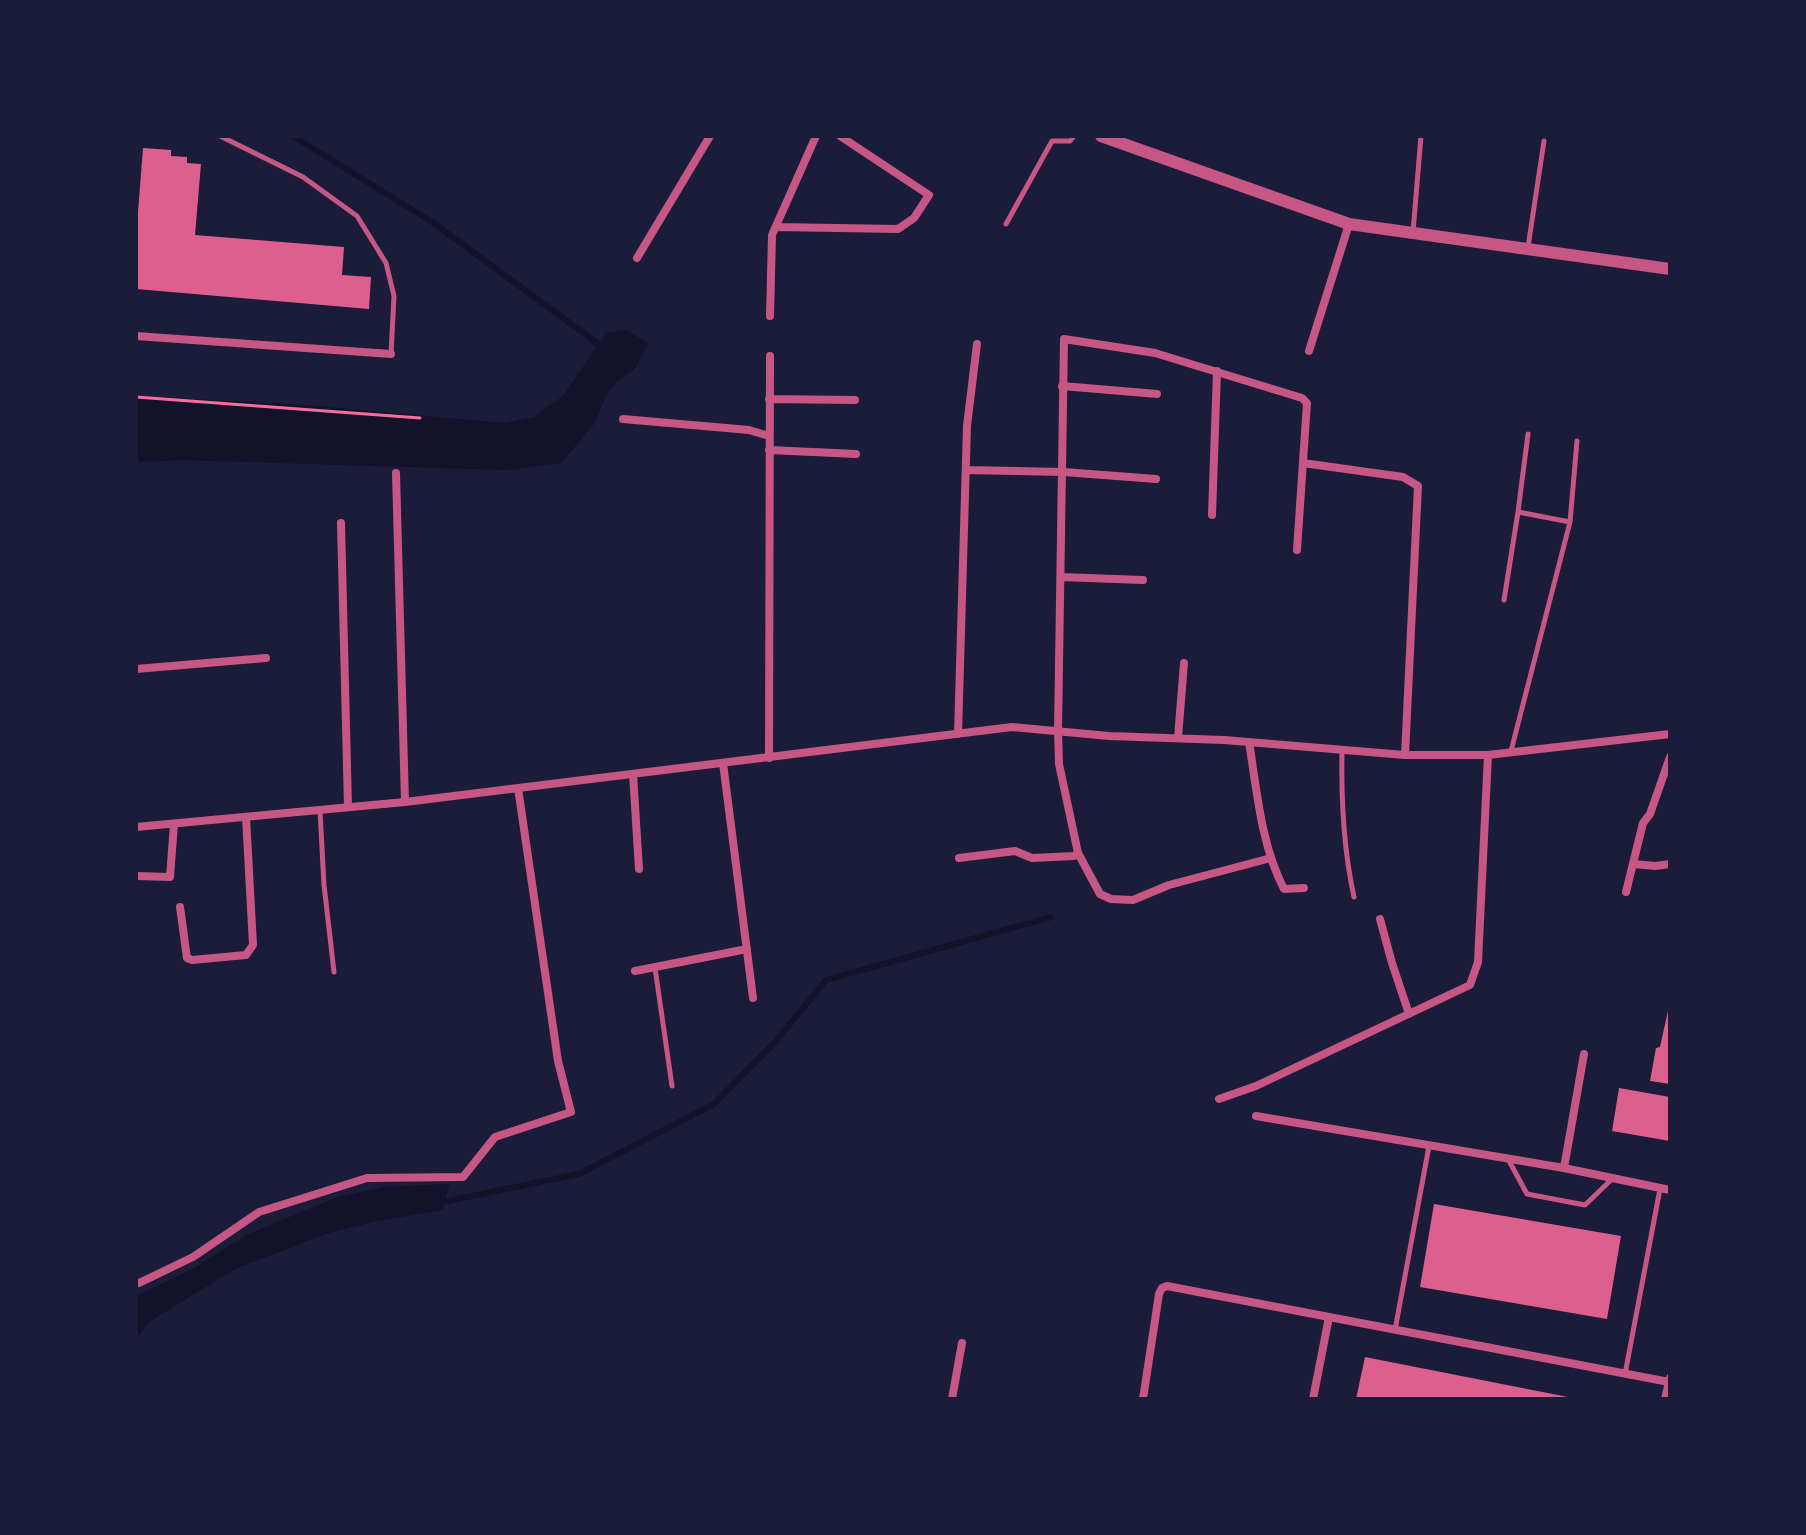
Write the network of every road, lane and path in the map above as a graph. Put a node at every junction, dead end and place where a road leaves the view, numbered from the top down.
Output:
1 (220, 136) edge
2 (710, 136) edge
3 (816, 136) edge
4 (840, 136) edge
5 (1074, 136) edge
6 (1101, 136) edge
7 (1421, 136) edge
8 (1544, 141) dead end
9 (1006, 224) dead end
10 (1349, 224) junction
11 (776, 227) junction
12 (1413, 233) junction
13 (1528, 248) junction
14 (637, 258) dead end
15 (1670, 269) edge
16 (770, 316) dead end
17 (136, 336) edge
18 (977, 344) dead end
19 (1309, 351) dead end
20 (391, 354) joint
21 (770, 356) dead end
22 (1217, 371) junction
23 (1062, 386) junction
24 (1157, 394) dead end
25 (136, 397) edge
26 (769, 399) junction
27 (855, 400) dead end
28 (420, 418) dead end
29 (623, 419) dead end
30 (1528, 434) dead end
31 (769, 436) junction
32 (1577, 441) dead end
33 (769, 450) junction
34 (856, 454) dead end
35 (1303, 463) junction
36 (966, 470) junction
37 (1064, 472) junction
38 (396, 473) dead end
39 (1156, 479) dead end
40 (1518, 512) junction
41 (1212, 515) dead end
42 (1570, 522) junction
43 (341, 523) dead end
44 (1297, 550) dead end
45 (1061, 577) junction
46 (1143, 580) dead end
47 (1504, 600) dead end
48 (266, 658) dead end
49 (1184, 663) dead end
50 (136, 669) edge
51 (1058, 730) junction
52 (958, 734) junction
53 (1670, 734) edge
54 (1178, 738) junction
55 (1249, 742) junction
56 (1342, 750) junction
57 (1511, 752) junction
58 (1405, 755) junction
59 (1488, 755) junction
60 (1670, 757) edge
61 (769, 758) junction
62 (723, 763) junction
63 (633, 774) junction
64 (518, 788) junction
65 (405, 802) junction
66 (348, 807) junction
67 (320, 810) junction
68 (246, 817) junction
69 (174, 824) junction
70 (136, 827) edge
71 (1078, 853) junction
72 (959, 858) dead end
73 (1271, 858) junction
74 (1634, 864) junction
75 (1670, 864) edge
76 (639, 869) dead end
77 (136, 876) edge
78 (1304, 888) dead end
79 (1626, 892) dead end
80 (1354, 897) dead end
81 (180, 907) dead end
82 (1380, 919) dead end
83 (747, 949) junction
84 (654, 967) junction
85 (635, 971) dead end
86 (334, 972) dead end
87 (753, 998) dead end
88 (1409, 1014) junction
89 (1584, 1054) dead end
90 (672, 1086) dead end
91 (1219, 1099) dead end
92 (1256, 1116) dead end
93 (1429, 1145) junction
94 (1507, 1159) junction
95 (1564, 1168) junction
96 (1613, 1178) junction
97 (1665, 1189) edge
98 (139, 1283) dead end
99 (1329, 1317) junction
100 (1395, 1330) junction
101 (962, 1343) dead end
102 (1625, 1374) junction
103 (1670, 1380) edge
104 (952, 1399) edge
105 (1143, 1399) edge
106 (1313, 1399) edge
107 (1665, 1399) edge

1 - 20 lane
2 - 14 street
3 - 11 street
4 - 11 street
5 - 9 lane
6 - 10 street
7 - 12 lane
8 - 13 lane
10 - 12 street
10 - 19 street
11 - 16 street
12 - 13 street
13 - 15 street
17 - 20 street
18 - 36 street
21 - 26 street
22 - 23 street
22 - 35 street
22 - 41 street
23 - 24 street
23 - 37 street
25 - 28 path
26 - 27 street
26 - 31 street
29 - 31 street
30 - 40 lane
31 - 33 street
32 - 42 lane
33 - 34 street
33 - 61 street
35 - 44 street
35 - 58 street
36 - 37 street
36 - 52 street
37 - 39 street
37 - 45 street
38 - 65 street
40 - 42 lane
40 - 47 lane
42 - 57 lane
43 - 66 street
45 - 46 street
45 - 51 street
48 - 50 street
49 - 54 street
51 - 52 street
51 - 54 street
51 - 71 street
52 - 61 street
53 - 57 street
54 - 55 street
55 - 56 street
55 - 73 street
56 - 58 street
56 - 80 lane
57 - 59 street
58 - 59 street
59 - 88 street
60 - 74 street
61 - 62 street
62 - 63 street
62 - 83 street
63 - 64 street
63 - 76 street
64 - 65 street
64 - 98 street
65 - 66 street
66 - 67 street
67 - 68 street
67 - 86 lane
68 - 69 street
68 - 81 street
69 - 70 street
69 - 77 street
71 - 72 street
71 - 73 street
73 - 78 street
74 - 75 street
74 - 79 street
82 - 88 street
83 - 84 street
83 - 87 street
84 - 85 street
84 - 90 lane
88 - 91 street
89 - 95 street
92 - 93 street
93 - 94 street
93 - 100 lane
94 - 95 street
94 - 96 lane
95 - 96 street
96 - 97 street
97 - 102 lane
99 - 100 street
99 - 105 street
99 - 106 street
100 - 102 street
101 - 104 street
102 - 103 street
103 - 107 street

